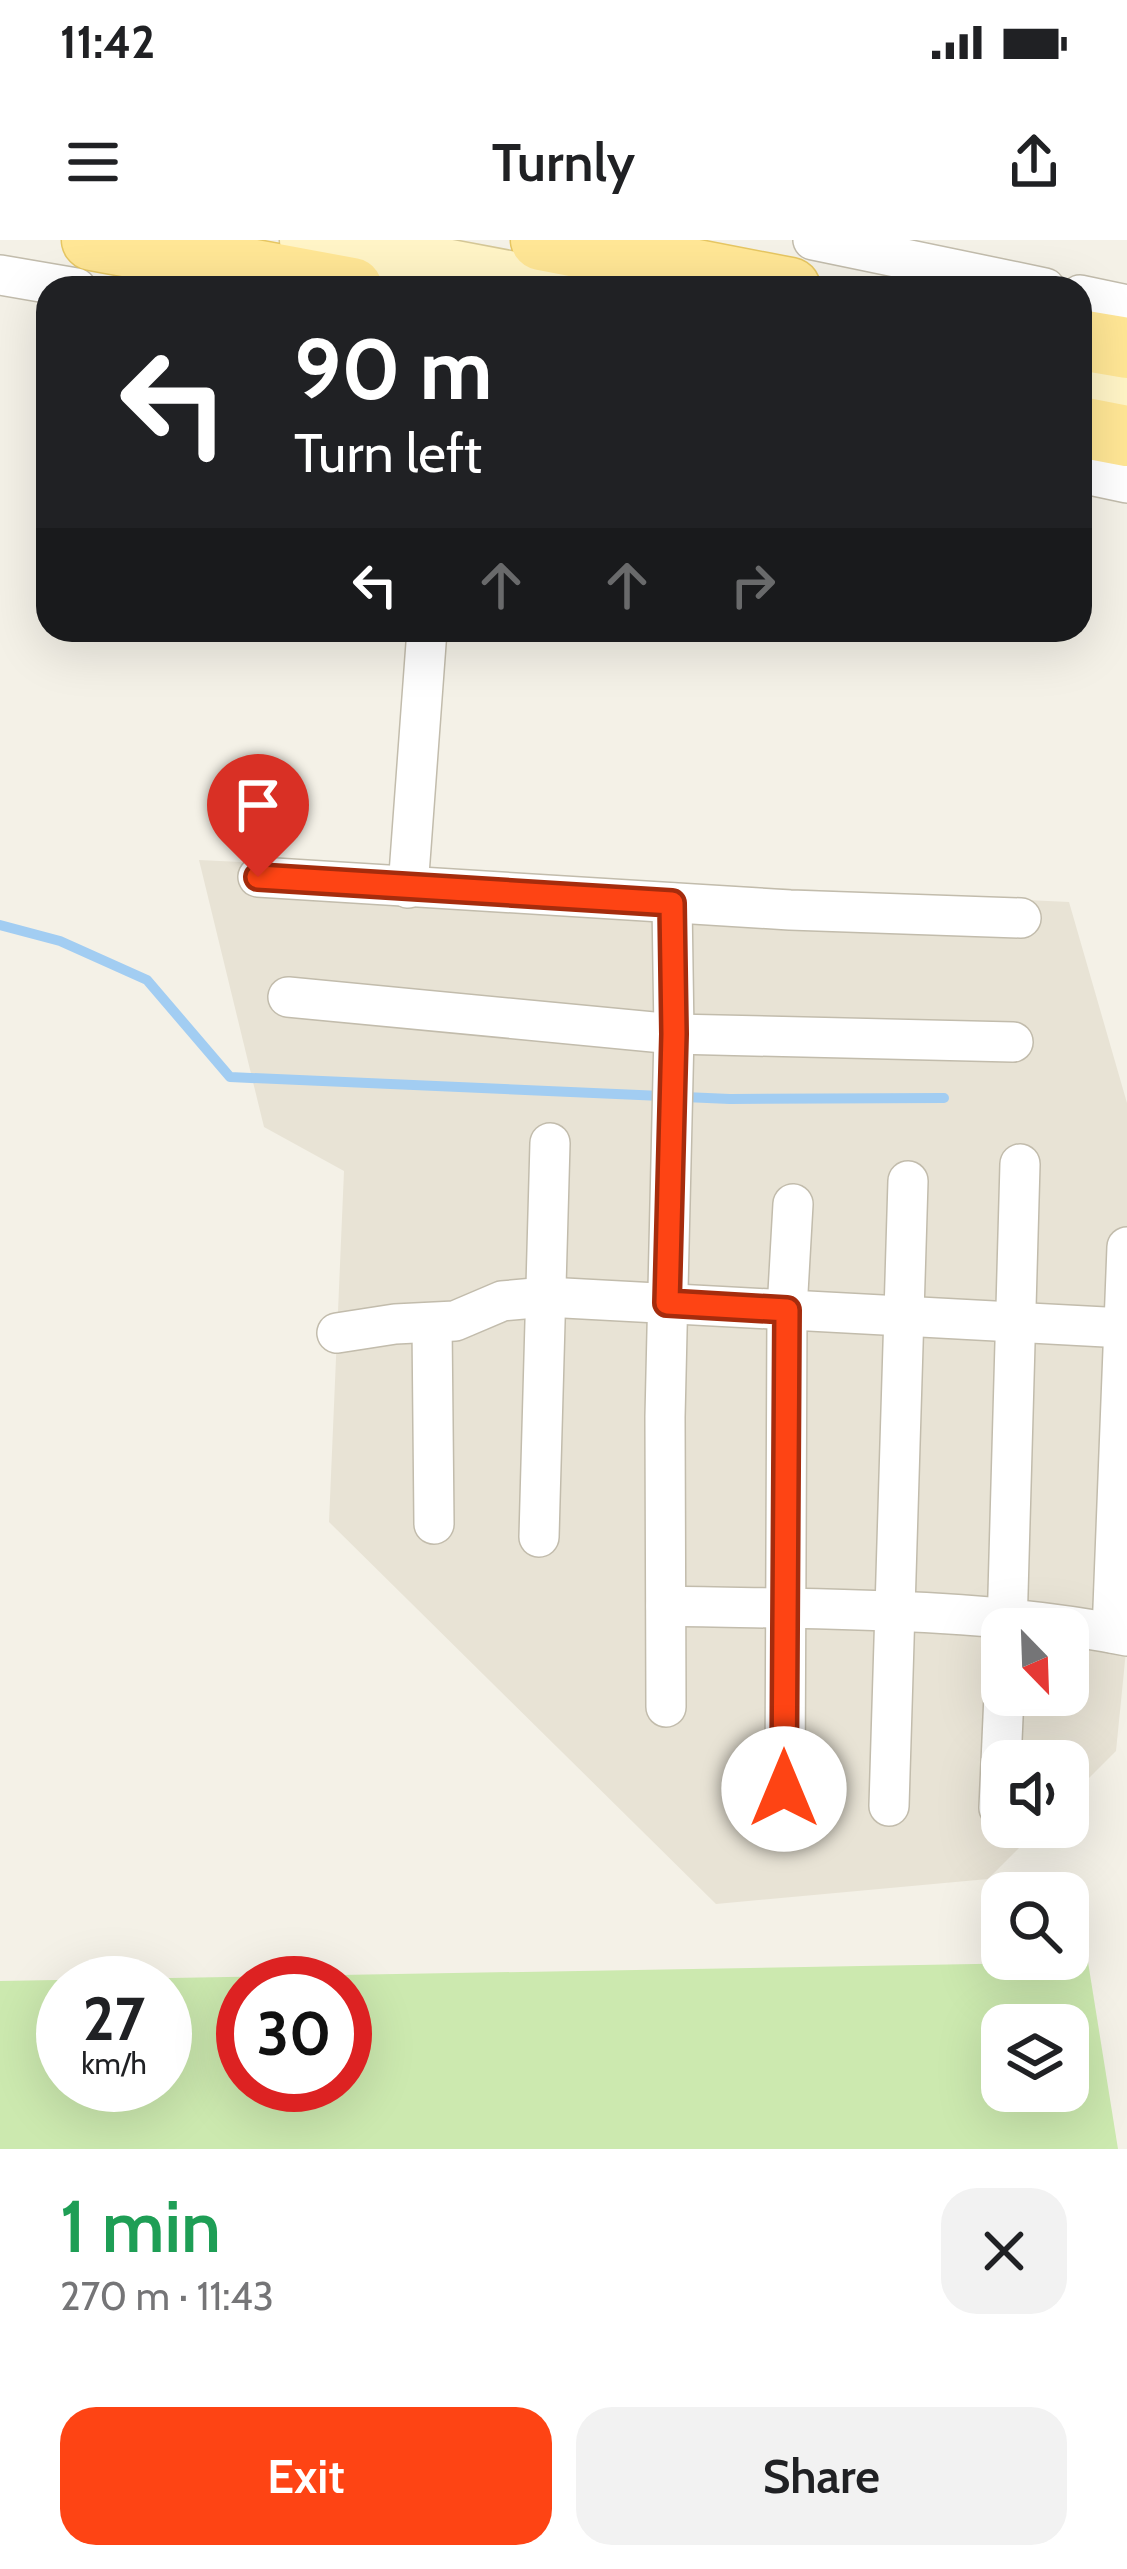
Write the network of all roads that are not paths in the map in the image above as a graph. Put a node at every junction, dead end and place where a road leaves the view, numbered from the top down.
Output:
1 (92, 240) edge
2 (307, 240) edge
3 (542, 240) edge
4 (813, 240) edge
5 (0, 274) edge
6 (287, 276) edge
7 (498, 276) edge
8 (728, 276) edge
9 (987, 276) edge
10 (36, 281) edge
11 (1092, 298) edge
12 (1127, 305) edge
13 (1092, 342) edge
14 (1127, 348) edge
15 (1092, 389) edge
16 (1127, 395) edge
17 (1092, 429) edge
18 (1127, 436) edge
19 (1092, 476) edge
20 (1127, 483) edge
21 (426, 642) edge
22 (258, 877) dead end
23 (408, 888) junction
24 (672, 903) junction
25 (1021, 919) dead end
26 (288, 997) dead end
27 (1013, 1042) dead end
28 (673, 1053) junction
29 (550, 1143) dead end
30 (1020, 1164) dead end
31 (908, 1181) dead end
32 (793, 1204) dead end
33 (1127, 1247) edge
34 (547, 1297) junction
35 (667, 1303) junction
36 (787, 1310) junction
37 (902, 1314) junction
38 (1018, 1320) junction
39 (432, 1324) junction
40 (1124, 1328) edge
41 (337, 1333) dead end
42 (434, 1523) dead end
43 (539, 1537) dead end
44 (666, 1606) junction
45 (1008, 1608) edge
46 (784, 1609) junction
47 (897, 1611) junction
48 (981, 1621) edge
49 (1089, 1631) edge
50 (1119, 1634) edge
51 (667, 1707) dead end
52 (784, 1789) dead end
53 (889, 1806) dead end

1 - 6 main road
2 - 7 street
3 - 8 main road
4 - 9 street
5 - 10 street
11 - 12 street
13 - 14 main road
15 - 16 street
17 - 18 main road
19 - 20 street
21 - 23 street
22 - 23 street
23 - 24 street
24 - 25 street
24 - 28 street
26 - 28 street
27 - 28 street
28 - 35 street
29 - 34 street
30 - 38 street
31 - 37 street
32 - 36 street
33 - 40 street
34 - 35 street
34 - 39 street
34 - 43 street
35 - 36 street
35 - 44 street
36 - 37 street
36 - 46 street
37 - 38 street
37 - 47 street
38 - 40 street
38 - 45 street
39 - 41 street
39 - 42 street
40 - 50 street
44 - 46 street
44 - 51 street
46 - 47 street
46 - 52 street
47 - 48 street
47 - 53 street
49 - 50 street

